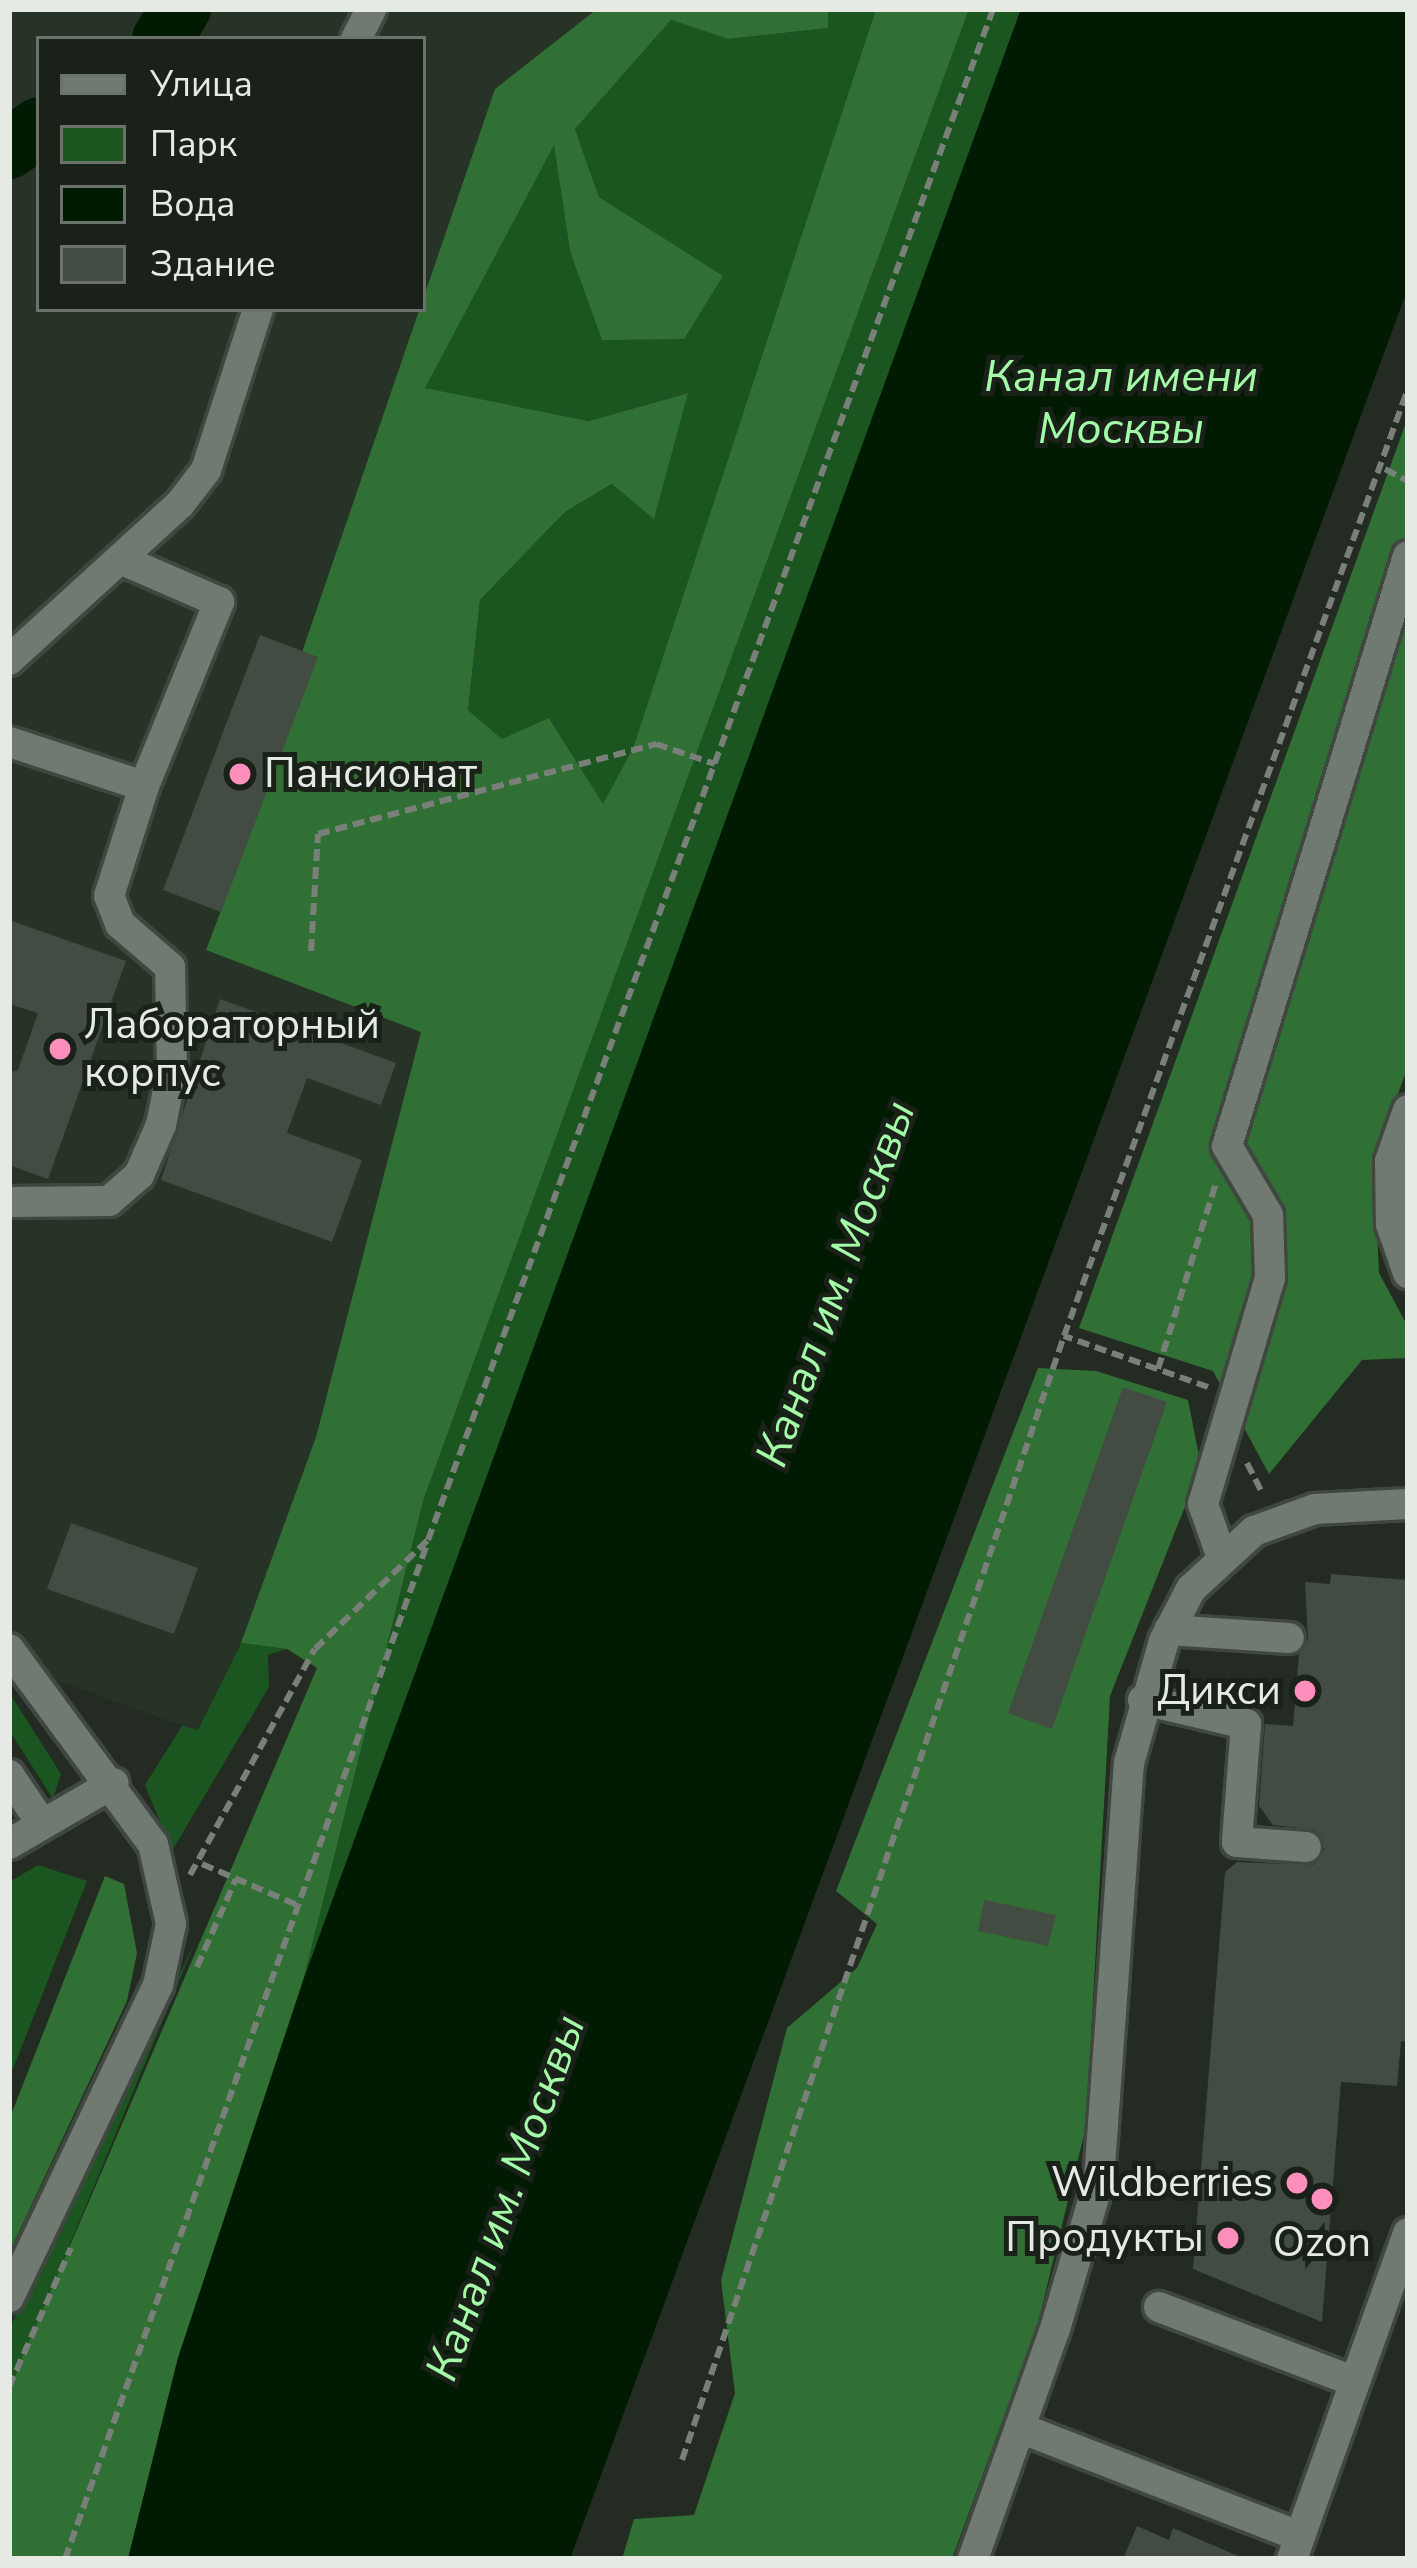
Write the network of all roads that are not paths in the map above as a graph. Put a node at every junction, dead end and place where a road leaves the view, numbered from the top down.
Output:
1 (257, 312) edge
2 (1408, 556) edge
3 (120, 559) junction
4 (1399, 611) edge
5 (9, 660) edge
6 (9, 742) edge
7 (144, 786) junction
8 (1408, 1110) edge
9 (9, 1202) edge
10 (1408, 1273) edge
11 (1408, 1504) edge
12 (1221, 1556) junction
13 (1169, 1630) junction
14 (1289, 1638) dead end
15 (9, 1648) edge
16 (1143, 1700) junction
17 (9, 1775) edge
18 (114, 1784) junction
19 (42, 1824) junction
20 (9, 1844) edge
21 (1306, 1847) dead end
22 (1407, 2222) edge
23 (9, 2297) edge
24 (1159, 2307) dead end
25 (1353, 2380) junction
26 (1020, 2428) junction
27 (1295, 2547) edge
28 (973, 2559) edge

1 - 3 street
2 - 4 street
3 - 5 street
3 - 7 street
4 - 12 street
6 - 7 street
7 - 9 street
8 - 10 street
11 - 12 street
12 - 13 street
13 - 14 street
13 - 16 street
15 - 18 street
16 - 21 street
16 - 26 street
17 - 19 street
18 - 19 street
18 - 23 street
19 - 20 street
22 - 25 street
24 - 25 street
25 - 27 street
26 - 27 street
26 - 28 street

